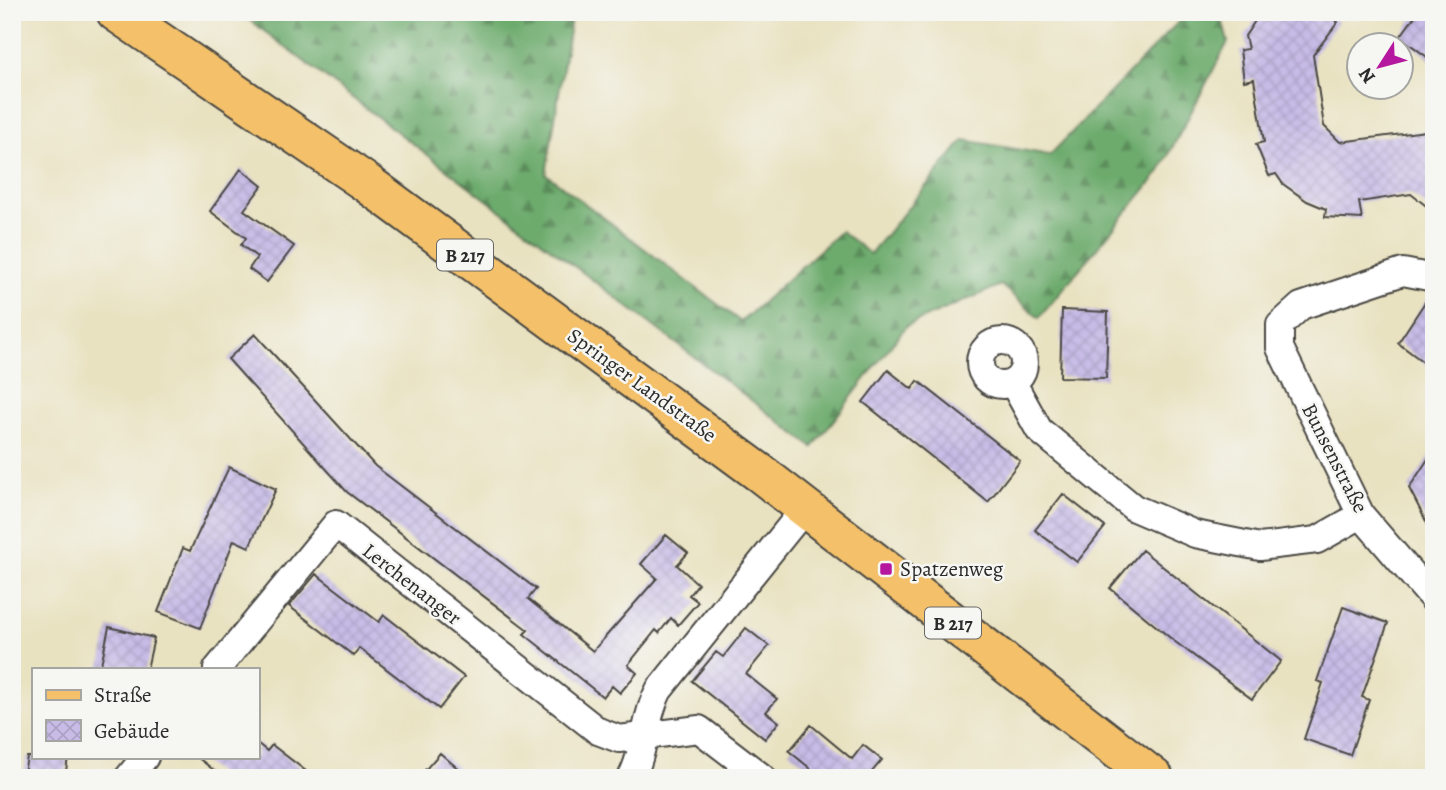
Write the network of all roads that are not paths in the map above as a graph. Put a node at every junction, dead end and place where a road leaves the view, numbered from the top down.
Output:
1 (116, 12) edge
2 (1434, 278) edge
3 (1013, 383) dead end
4 (806, 507) junction
5 (1361, 515) junction
6 (1434, 600) edge
7 (218, 668) edge
8 (645, 737) junction
9 (144, 758) edge
10 (128, 778) edge
11 (631, 778) edge
12 (763, 778) edge
13 (1154, 778) edge

1 - 4 main road, Springer Landstraße / B 217
2 - 5 street, Bunsenstraße
3 - 5 street
4 - 8 street
4 - 13 main road, Springer Landstraße / B 217
5 - 6 street, Bunsenstraße
7 - 8 street, Lerchenanger
8 - 11 street
8 - 12 street
9 - 10 street

